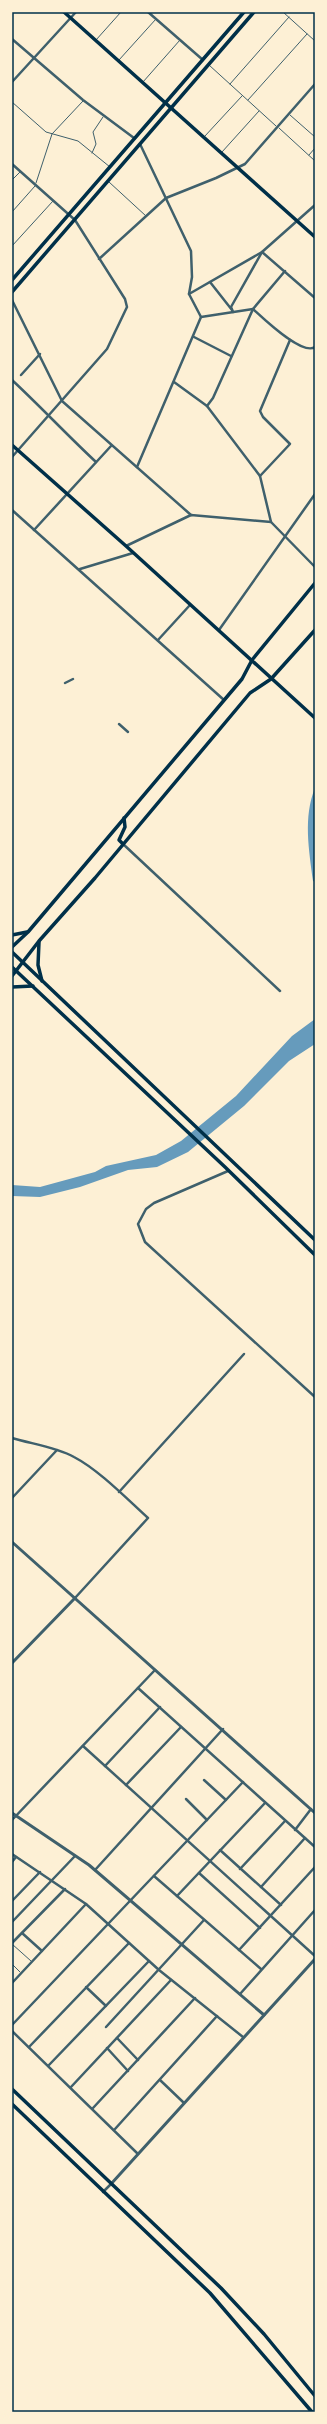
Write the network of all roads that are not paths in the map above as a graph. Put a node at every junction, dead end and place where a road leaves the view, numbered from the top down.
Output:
1 (64, 12) edge
2 (76, 12) edge
3 (121, 12) edge
4 (148, 12) edge
5 (244, 12) edge
6 (254, 12) edge
7 (282, 12) edge
8 (288, 17) junction
9 (70, 18) junction
10 (156, 19) junction
11 (307, 34) junction
12 (12, 39) edge
13 (95, 40) junction
14 (180, 40) junction
15 (315, 41) edge
16 (34, 57) junction
17 (203, 60) junction
18 (118, 61) junction
19 (208, 65) junction
20 (12, 82) edge
21 (143, 82) junction
22 (230, 84) junction
23 (315, 84) edge
24 (242, 95) junction
25 (83, 100) junction
26 (248, 100) junction
27 (12, 102) edge
28 (165, 102) junction
29 (172, 108) junction
30 (260, 111) junction
31 (288, 114) junction
32 (105, 115) junction
33 (276, 126) junction
34 (52, 134) junction
35 (204, 137) junction
36 (315, 137) edge
37 (135, 139) junction
38 (140, 144) junction
39 (315, 148) edge
40 (222, 152) junction
41 (92, 153) junction
42 (309, 155) junction
43 (315, 161) edge
44 (12, 164) edge
45 (110, 167) junction
46 (238, 167) junction
47 (20, 172) junction
48 (12, 180) edge
49 (108, 181) junction
50 (36, 185) junction
51 (166, 198) junction
52 (53, 201) junction
53 (315, 205) edge
54 (73, 209) junction
55 (12, 212) edge
56 (69, 215) junction
57 (80, 215) junction
58 (146, 216) junction
59 (64, 220) junction
60 (75, 220) junction
61 (296, 220) junction
62 (70, 226) junction
63 (315, 236) edge
64 (12, 246) edge
65 (262, 252) junction
66 (99, 259) junction
67 (285, 271) junction
68 (12, 280) edge
69 (210, 282) junction
70 (12, 292) edge
71 (189, 294) junction
72 (315, 298) edge
73 (12, 300) edge
74 (252, 309) junction
75 (233, 312) junction
76 (201, 317) junction
77 (194, 337) junction
78 (290, 340) junction
79 (315, 347) edge
80 (40, 354) junction
81 (231, 356) junction
82 (21, 374) dead end
83 (12, 380) edge
84 (174, 382) junction
85 (62, 401) junction
86 (206, 406) junction
87 (49, 416) junction
88 (12, 446) edge
89 (111, 446) junction
90 (18, 450) junction
91 (12, 457) edge
92 (96, 462) junction
93 (137, 467) junction
94 (260, 476) junction
95 (67, 494) junction
96 (315, 494) edge
97 (12, 510) edge
98 (191, 515) junction
99 (271, 522) junction
100 (34, 530) junction
101 (284, 537) junction
102 (126, 546) junction
103 (133, 553) junction
104 (315, 567) edge
105 (79, 569) junction
106 (315, 583) edge
107 (191, 604) junction
108 (219, 630) junction
109 (315, 630) edge
110 (158, 640) junction
111 (252, 660) junction
112 (74, 679) dead end
113 (271, 679) junction
114 (65, 683) dead end
115 (224, 700) junction
116 (315, 718) edge
117 (119, 724) dead end
118 (128, 732) dead end
119 (124, 818) junction
120 (123, 844) junction
121 (28, 932) junction
122 (12, 935) edge
123 (39, 941) junction
124 (12, 947) edge
125 (12, 952) edge
126 (23, 963) junction
127 (12, 967) edge
128 (16, 971) junction
129 (12, 976) edge
130 (42, 982) junction
131 (33, 986) junction
132 (12, 987) edge
133 (280, 991) dead end
134 (227, 1169) junction
135 (315, 1240) edge
136 (315, 1255) edge
137 (244, 1354) dead end
138 (315, 1398) edge
139 (12, 1438) edge
140 (57, 1450) junction
141 (119, 1492) junction
142 (12, 1498) edge
143 (12, 1542) edge
144 (75, 1598) junction
145 (12, 1663) edge
146 (156, 1670) junction
147 (138, 1688) junction
148 (160, 1707) junction
149 (181, 1727) junction
150 (223, 1729) junction
151 (83, 1746) junction
152 (205, 1749) junction
153 (105, 1766) junction
154 (204, 1780) dead end
155 (243, 1782) junction
156 (126, 1785) junction
157 (186, 1799) dead end
158 (226, 1800) junction
159 (265, 1803) junction
160 (151, 1807) junction
161 (311, 1810) junction
162 (12, 1813) edge
163 (315, 1813) edge
164 (16, 1815) junction
165 (12, 1820) edge
166 (207, 1820) junction
167 (285, 1821) junction
168 (295, 1830) junction
169 (305, 1838) junction
170 (187, 1841) junction
171 (315, 1847) edge
172 (220, 1850) junction
173 (12, 1854) edge
174 (75, 1856) junction
175 (16, 1857) junction
176 (209, 1861) junction
177 (12, 1862) edge
178 (315, 1867) edge
179 (240, 1869) junction
180 (95, 1870) junction
181 (40, 1872) junction
182 (199, 1872) junction
183 (154, 1876) junction
184 (53, 1880) junction
185 (261, 1887) junction
186 (65, 1889) junction
187 (177, 1896) junction
188 (131, 1900) junction
189 (12, 1902) edge
190 (86, 1904) junction
191 (281, 1905) junction
192 (315, 1910) edge
193 (270, 1916) junction
194 (204, 1920) junction
195 (12, 1922) edge
196 (108, 1924) junction
197 (260, 1928) junction
198 (22, 1933) junction
199 (292, 1936) junction
200 (12, 1943) edge
201 (129, 1944) junction
202 (183, 1945) junction
203 (239, 1950) junction
204 (42, 1951) junction
205 (315, 1958) edge
206 (149, 1961) junction
207 (32, 1962) junction
208 (12, 1964) edge
209 (261, 1969) junction
210 (159, 1970) junction
211 (21, 1973) junction
212 (172, 1980) junction
213 (12, 1983) edge
214 (86, 1987) junction
215 (240, 1994) junction
216 (196, 1998) junction
217 (106, 2006) junction
218 (264, 2015) junction
219 (217, 2016) junction
220 (12, 2025) edge
221 (106, 2027) dead end
222 (12, 2030) edge
223 (243, 2037) junction
224 (117, 2038) junction
225 (29, 2047) junction
226 (107, 2048) junction
227 (138, 2060) junction
228 (49, 2066) junction
229 (128, 2071) junction
230 (160, 2080) junction
231 (71, 2087) junction
232 (12, 2089) edge
233 (183, 2102) junction
234 (12, 2104) edge
235 (93, 2108) junction
236 (115, 2129) junction
237 (138, 2154) junction
238 (111, 2184) junction
239 (103, 2192) junction
240 (315, 2396) edge
241 (312, 2412) edge

1 - 9 main road
2 - 9 street
3 - 13 lane
4 - 10 street
5 - 17 main road
6 - 19 main road
7 - 8 lane
8 - 11 lane
8 - 22 lane
9 - 13 main road
9 - 16 street
10 - 14 street
10 - 18 lane
11 - 15 lane
11 - 26 lane
12 - 16 street
13 - 18 main road
14 - 17 street
14 - 21 lane
16 - 20 street
16 - 25 street
17 - 28 main road
18 - 21 main road
19 - 22 lane
19 - 29 main road
21 - 28 main road
22 - 24 lane
23 - 31 street
24 - 26 lane
24 - 35 lane
25 - 32 street
25 - 34 lane
26 - 30 lane
27 - 34 lane
28 - 29 main road
28 - 37 main road
29 - 35 main road
29 - 38 main road
30 - 33 lane
30 - 40 lane
31 - 33 street
31 - 36 lane
32 - 37 street
32 - 41 lane
33 - 42 lane
33 - 46 street
34 - 41 lane
34 - 50 lane
35 - 40 main road
37 - 45 main road
38 - 49 main road
38 - 51 street
39 - 42 lane
40 - 46 main road
41 - 45 lane
42 - 43 lane
44 - 47 street
45 - 54 main road
46 - 51 street
46 - 61 main road
47 - 48 lane
47 - 50 street
49 - 57 main road
49 - 58 lane
50 - 52 street
50 - 55 lane
51 - 58 street
51 - 71 street
52 - 56 street
52 - 64 lane
53 - 61 street
54 - 56 main road
54 - 57 main road
56 - 59 main road
56 - 60 street
57 - 60 main road
58 - 66 street
59 - 62 main road
59 - 68 main road
60 - 62 main road
60 - 66 street
61 - 63 main road
61 - 65 street
62 - 70 main road
65 - 67 street
65 - 69 street
65 - 75 street
66 - 85 street
67 - 72 street
67 - 74 street
69 - 71 street
69 - 75 street
71 - 76 street
73 - 80 street
74 - 75 street
74 - 78 street
74 - 81 street
75 - 76 street
76 - 77 street
77 - 81 street
77 - 84 street
78 - 79 street
78 - 94 street
80 - 82 street
80 - 85 street
81 - 86 street
83 - 87 street
84 - 86 street
84 - 93 street
85 - 87 street
85 - 89 street
86 - 94 street
87 - 90 street
87 - 92 street
88 - 90 main road
89 - 92 street
89 - 93 street
90 - 91 street
90 - 95 main road
92 - 95 street
93 - 98 street
94 - 99 street
95 - 100 street
95 - 102 main road
96 - 101 street
97 - 100 street
98 - 99 street
98 - 102 street
99 - 101 street
100 - 105 street
101 - 104 street
101 - 108 street
102 - 103 main road
103 - 105 street
103 - 107 main road
105 - 110 street
106 - 111 main road
107 - 108 main road
107 - 110 street
108 - 111 main road
109 - 113 main road
110 - 115 street
111 - 113 main road
111 - 115 main road
112 - 114 street
113 - 116 main road
113 - 120 main road
115 - 119 main road
117 - 118 street
119 - 120 main road
119 - 121 main road
120 - 123 main road
120 - 133 street
121 - 122 main road
121 - 124 main road
123 - 126 main road
123 - 130 main road
125 - 126 main road
126 - 128 main road
126 - 130 main road
127 - 128 main road
128 - 129 main road
128 - 131 main road
130 - 135 main road
131 - 132 main road
131 - 134 main road
134 - 136 main road
134 - 138 street
137 - 141 street
139 - 140 street
140 - 141 street
140 - 142 street
141 - 144 street
143 - 144 street
144 - 145 street
144 - 146 street
146 - 147 street
146 - 150 street
147 - 148 street
147 - 151 street
148 - 149 street
148 - 153 street
149 - 152 street
149 - 156 street
150 - 152 street
150 - 161 street
151 - 153 street
151 - 164 street
152 - 155 street
152 - 160 street
153 - 156 street
154 - 158 street
155 - 158 street
155 - 159 street
156 - 160 street
157 - 166 street
158 - 166 street
159 - 167 street
159 - 172 street
160 - 170 street
160 - 180 street
161 - 163 street
161 - 168 street
162 - 164 street
164 - 165 street
164 - 174 street
166 - 170 street
167 - 168 street
167 - 179 street
168 - 169 street
169 - 171 street
169 - 185 street
170 - 176 street
170 - 183 street
172 - 176 street
172 - 179 street
173 - 175 street
174 - 180 street
174 - 184 street
175 - 177 street
175 - 181 street
176 - 182 street
176 - 193 street
178 - 191 street
179 - 185 street
180 - 188 street
181 - 184 street
181 - 189 street
182 - 187 street
182 - 197 street
183 - 187 street
183 - 188 street
184 - 186 street
184 - 195 street
185 - 191 street
186 - 190 street
186 - 198 street
187 - 194 street
188 - 196 street
188 - 202 street
190 - 196 street
190 - 204 street
191 - 193 street
192 - 199 street
193 - 197 street
193 - 199 street
194 - 202 street
194 - 203 street
196 - 201 street
196 - 220 street
197 - 203 street
198 - 200 street
198 - 204 street
199 - 205 street
199 - 209 street
200 - 207 lane
201 - 206 street
201 - 214 street
202 - 210 street
202 - 215 street
203 - 209 street
204 - 207 street
205 - 218 street
206 - 210 street
206 - 217 street
207 - 211 street
208 - 211 lane
209 - 215 street
210 - 212 street
210 - 221 street
211 - 213 street
212 - 216 street
212 - 224 street
214 - 217 street
214 - 225 street
215 - 218 street
216 - 219 street
216 - 227 street
217 - 228 street
218 - 223 street
219 - 223 street
219 - 230 street
222 - 225 street
223 - 233 street
224 - 226 street
224 - 227 street
225 - 228 street
226 - 229 street
226 - 231 street
227 - 229 street
228 - 231 street
229 - 235 street
230 - 233 street
230 - 236 street
231 - 235 street
232 - 238 main road
233 - 237 street
234 - 239 main road
235 - 236 street
236 - 237 street
237 - 238 street
238 - 239 street
238 - 240 main road
239 - 241 main road

